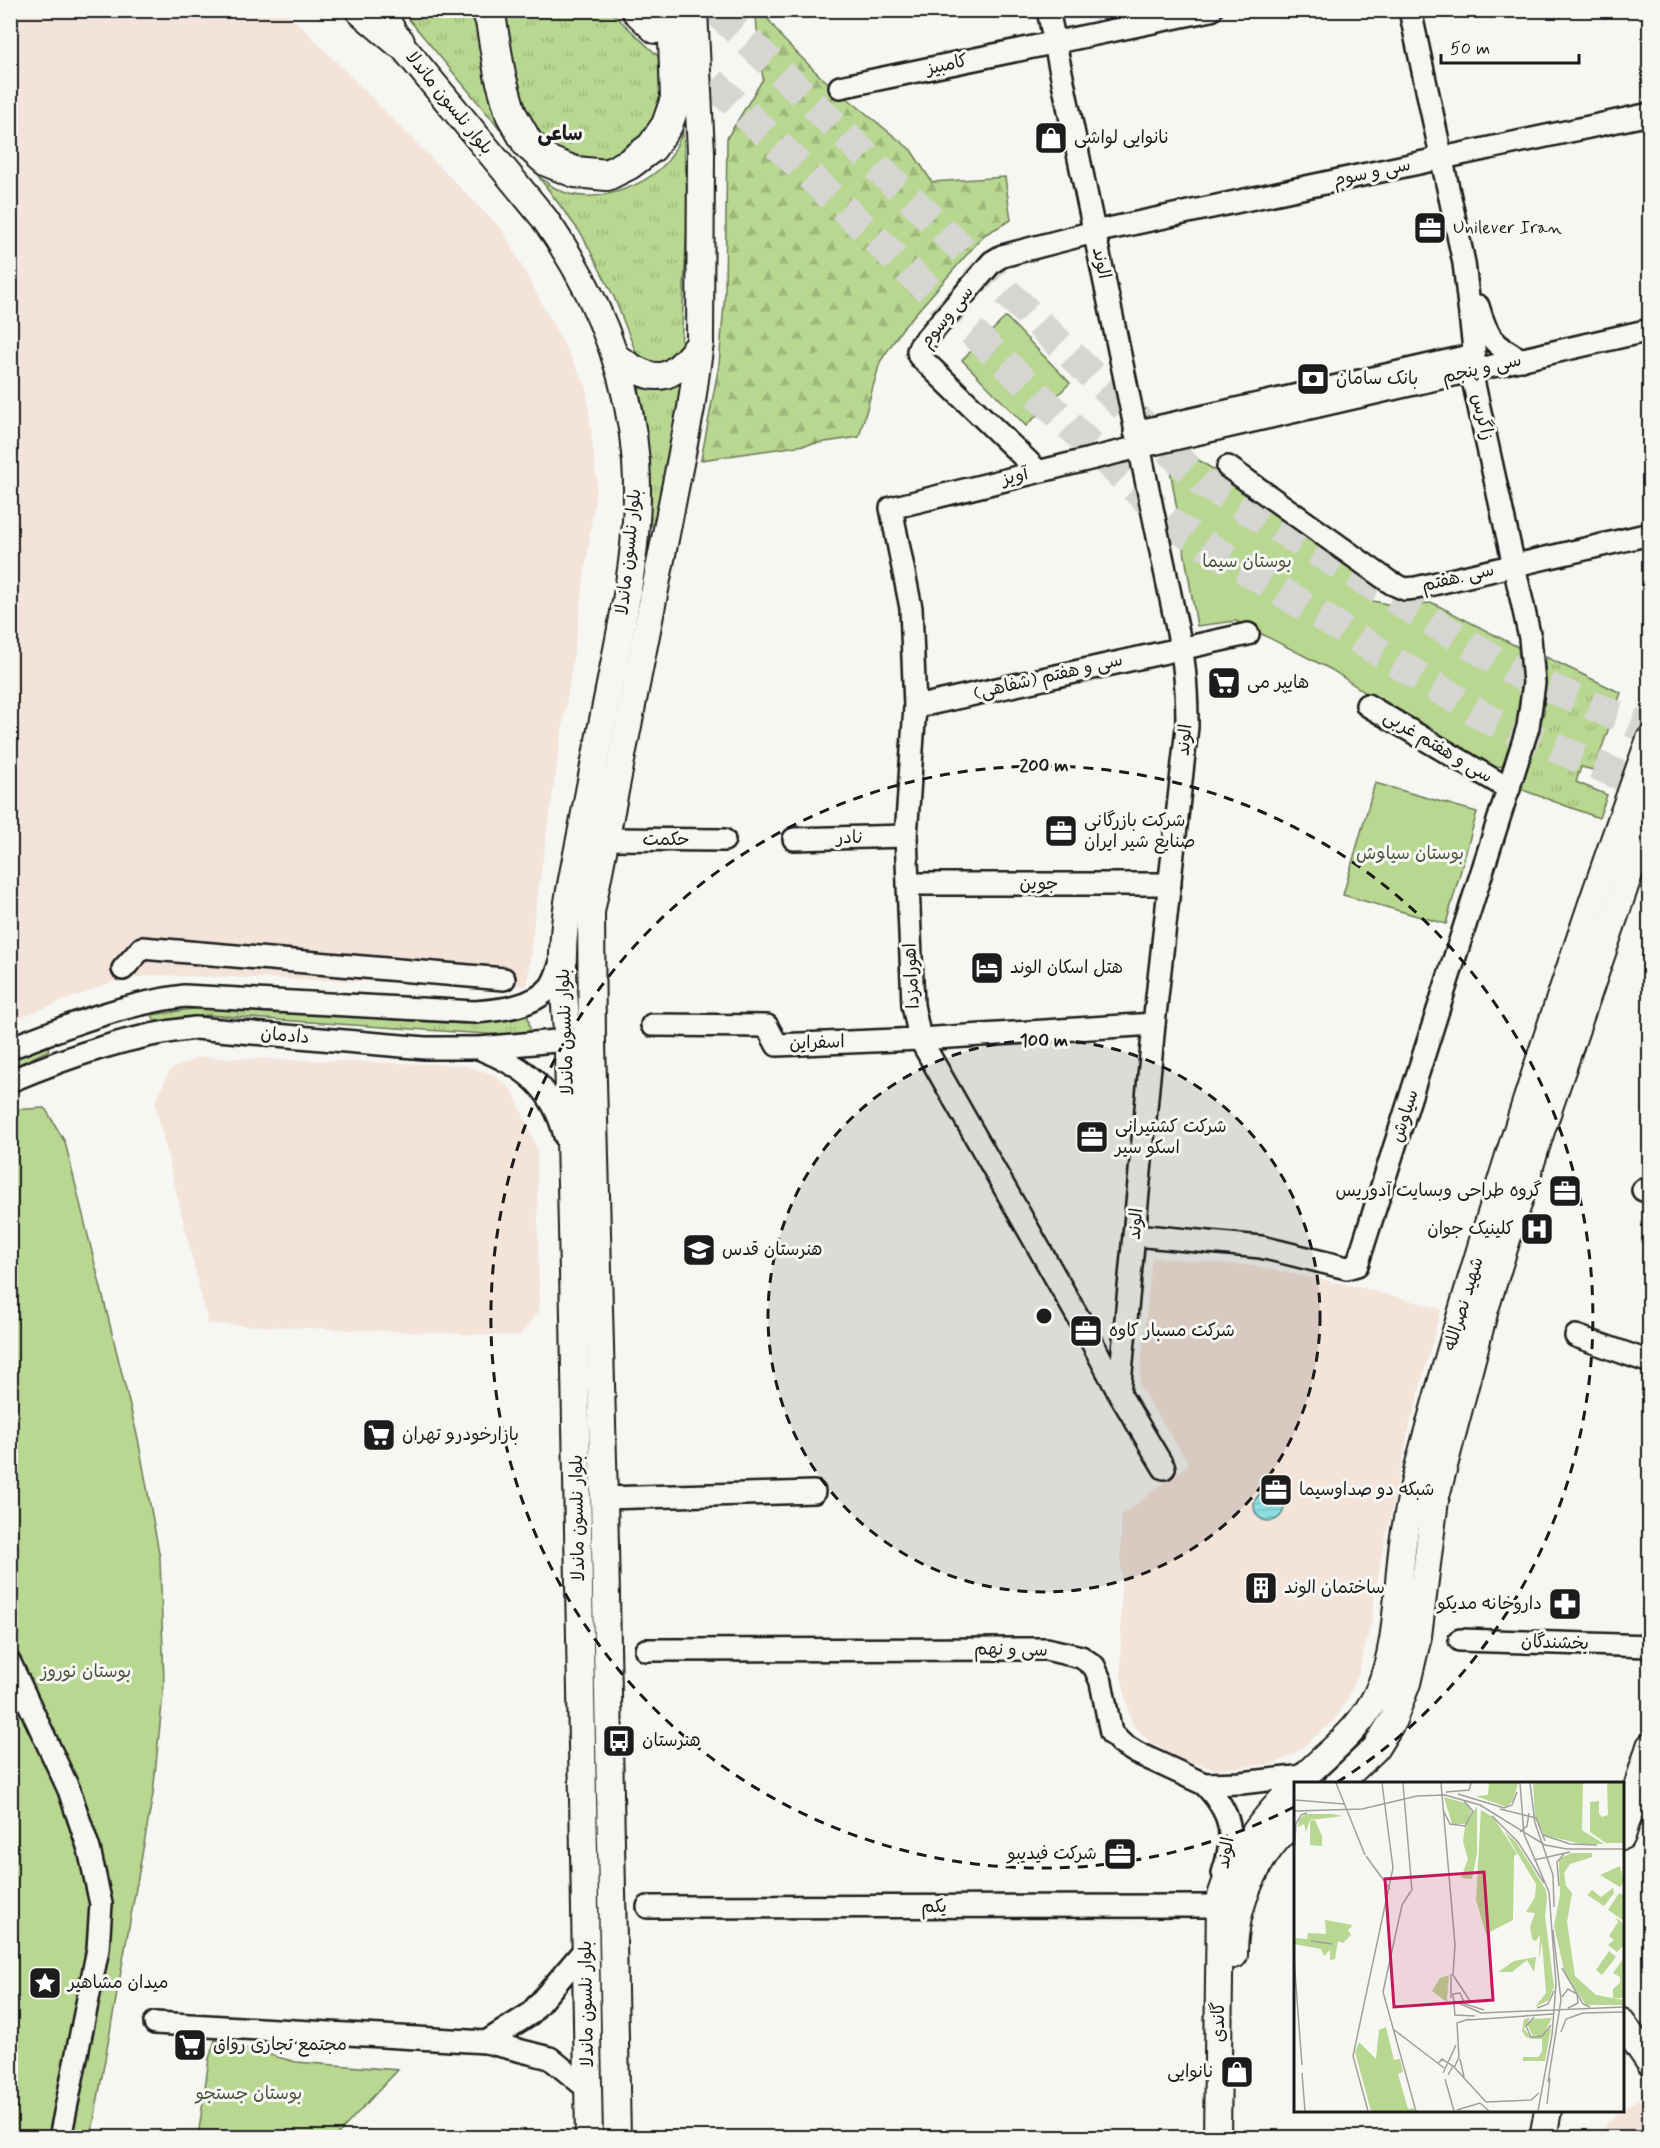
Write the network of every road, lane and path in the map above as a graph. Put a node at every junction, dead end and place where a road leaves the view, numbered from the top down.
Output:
1 (361, 10) edge
2 (380, 10) edge
3 (487, 10) edge
4 (694, 10) edge
5 (1048, 10) edge
6 (1211, 10) edge
7 (1410, 10) edge
8 (656, 16) edge
9 (399, 42) junction
10 (1054, 43) junction
11 (840, 87) dead end
12 (1650, 114) edge
13 (1441, 159) junction
14 (1094, 232) junction
15 (1464, 263) junction
16 (1650, 330) edge
17 (700, 344) junction
18 (615, 356) junction
19 (1522, 360) junction
20 (1473, 363) junction
21 (1137, 440) junction
22 (1228, 467) dead end
23 (1038, 471) junction
24 (891, 508) joint
25 (1650, 534) edge
26 (634, 541) junction
27 (663, 546) junction
28 (1515, 566) junction
29 (626, 606) junction
30 (652, 611) junction
31 (1248, 633) dead end
32 (1182, 647) junction
33 (1367, 705) dead end
34 (915, 707) junction
35 (1650, 739) edge
36 (1521, 752) joint
37 (1509, 789) junction
38 (1650, 813) edge
39 (906, 836) junction
40 (607, 839) junction
41 (795, 839) dead end
42 (724, 840) dead end
43 (909, 884) junction
44 (1170, 884) junction
45 (591, 912) junction
46 (563, 958) junction
47 (123, 969) dead end
48 (504, 979) dead end
49 (100, 1016) junction
50 (1154, 1024) junction
51 (652, 1025) dead end
52 (920, 1039) junction
53 (567, 1040) junction
54 (106, 1047) junction
55 (10, 1048) edge
56 (480, 1048) junction
57 (10, 1081) edge
58 (570, 1156) junction
59 (1135, 1235) junction
60 (1576, 1336) dead end
61 (1650, 1362) edge
62 (1119, 1393) junction
63 (1164, 1468) dead end
64 (814, 1492) dead end
65 (604, 1498) junction
66 (1460, 1640) dead end
67 (1650, 1646) edge
68 (646, 1650) dead end
69 (10, 1663) edge
70 (1650, 1746) edge
71 (1299, 1781) edge
72 (1340, 1782) edge
73 (1204, 1784) junction
74 (1294, 1786) edge
75 (1294, 1822) edge
76 (1624, 1833) edge
77 (1227, 1903) junction
78 (648, 1907) dead end
79 (586, 1948) junction
80 (155, 2023) dead end
81 (1624, 2024) edge
82 (486, 2042) junction
83 (1650, 2063) edge
84 (588, 2089) junction
85 (1548, 2112) edge
86 (60, 2138) edge
87 (589, 2138) edge
88 (617, 2138) edge
89 (1217, 2138) edge
90 (1235, 2138) edge
91 (1543, 2138) edge

1 - 9 highway
2 - 9 main road, بلوار نلسون ماندلا
3 - 8 highway
4 - 17 main road, بلوار نلسون ماندلا
5 - 10 street, الوند
6 - 10 street, کامبیز
7 - 13 street, زاگرس
9 - 18 main road, بلوار نلسون ماندلا
10 - 11 street, کامبیز
10 - 14 street, الوند
12 - 13 street, سی و سوم
13 - 14 street, سی و سوم
13 - 15 street, زاگرس
14 - 21 street, الوند
14 - 23 street, سی وسوم
15 - 19 street
15 - 20 street, زاگرس
16 - 19 street, سی و پنجم
17 - 18 main road
17 - 27 main road, بلوار نلسون ماندلا
18 - 26 main road, بلوار نلسون ماندلا
19 - 20 street, سی و پنجم
20 - 21 street, سی و پنجم
20 - 28 street, زاگرس
21 - 23 street, آویز
21 - 32 street, الوند
22 - 28 street, سی .هفتم
23 - 24 street, آویز
24 - 34 street, اهورامزدا
25 - 28 street, سی .هفتم
26 - 27 main road
26 - 29 main road, بلوار نلسون ماندلا
27 - 30 main road, بلوار نلسون ماندلا
28 - 36 street, زاگرس
29 - 30 main road
29 - 46 main road, بلوار نلسون ماندلا
30 - 40 main road, بلوار نلسون ماندلا
31 - 32 street
32 - 34 street, سی و هفتم (شفاهی)
32 - 44 street, الوند
33 - 37 street, سی و هفتم غربی
34 - 39 street, اهورامزدا
35 - 71 main road, شهید نصرالله
36 - 37 street, سیاوش
37 - 59 street, سیاوش
38 - 72 main road, شهید نصرالله
39 - 41 street, نادر
39 - 43 street, اهورامزدا
40 - 42 street, حکمت
40 - 45 main road, بلوار نلسون ماندلا
43 - 44 street, جوین
43 - 52 street, اهورامزدا
44 - 50 street, الوند
45 - 53 main road
45 - 65 main road, بلوار نلسون ماندلا
46 - 49 street, دادمان
46 - 53 main road, بلوار نلسون ماندلا
47 - 48 street
49 - 54 street
49 - 55 street, دادمان
50 - 52 street
50 - 59 street, الوند
51 - 52 street, اسفراین
52 - 62 street, اهورامزدا
53 - 56 street, دادمان
53 - 58 main road, بلوار نلسون ماندلا
54 - 56 street, دادمان
54 - 57 street, دادمان
56 - 58 street
58 - 79 main road, بلوار نلسون ماندلا
59 - 62 street, الوند
60 - 61 street
62 - 63 street
64 - 65 street
65 - 88 main road, بلوار نلسون ماندلا
66 - 67 street, بخشندگان
68 - 73 street, سی و نهم
69 - 86 street
70 - 76 main road
71 - 73 street, سی و نهم
73 - 77 street, الوند
74 - 77 main road, شهید نصرالله
75 - 77 main road
77 - 78 street, یکم
77 - 89 main road, گاندی
77 - 90 main road, گاندی
79 - 82 street
79 - 84 main road, بلوار نلسون ماندلا
80 - 82 street
81 - 83 main road
82 - 84 street
84 - 87 main road, بلوار نلسون ماندلا
85 - 91 main road

